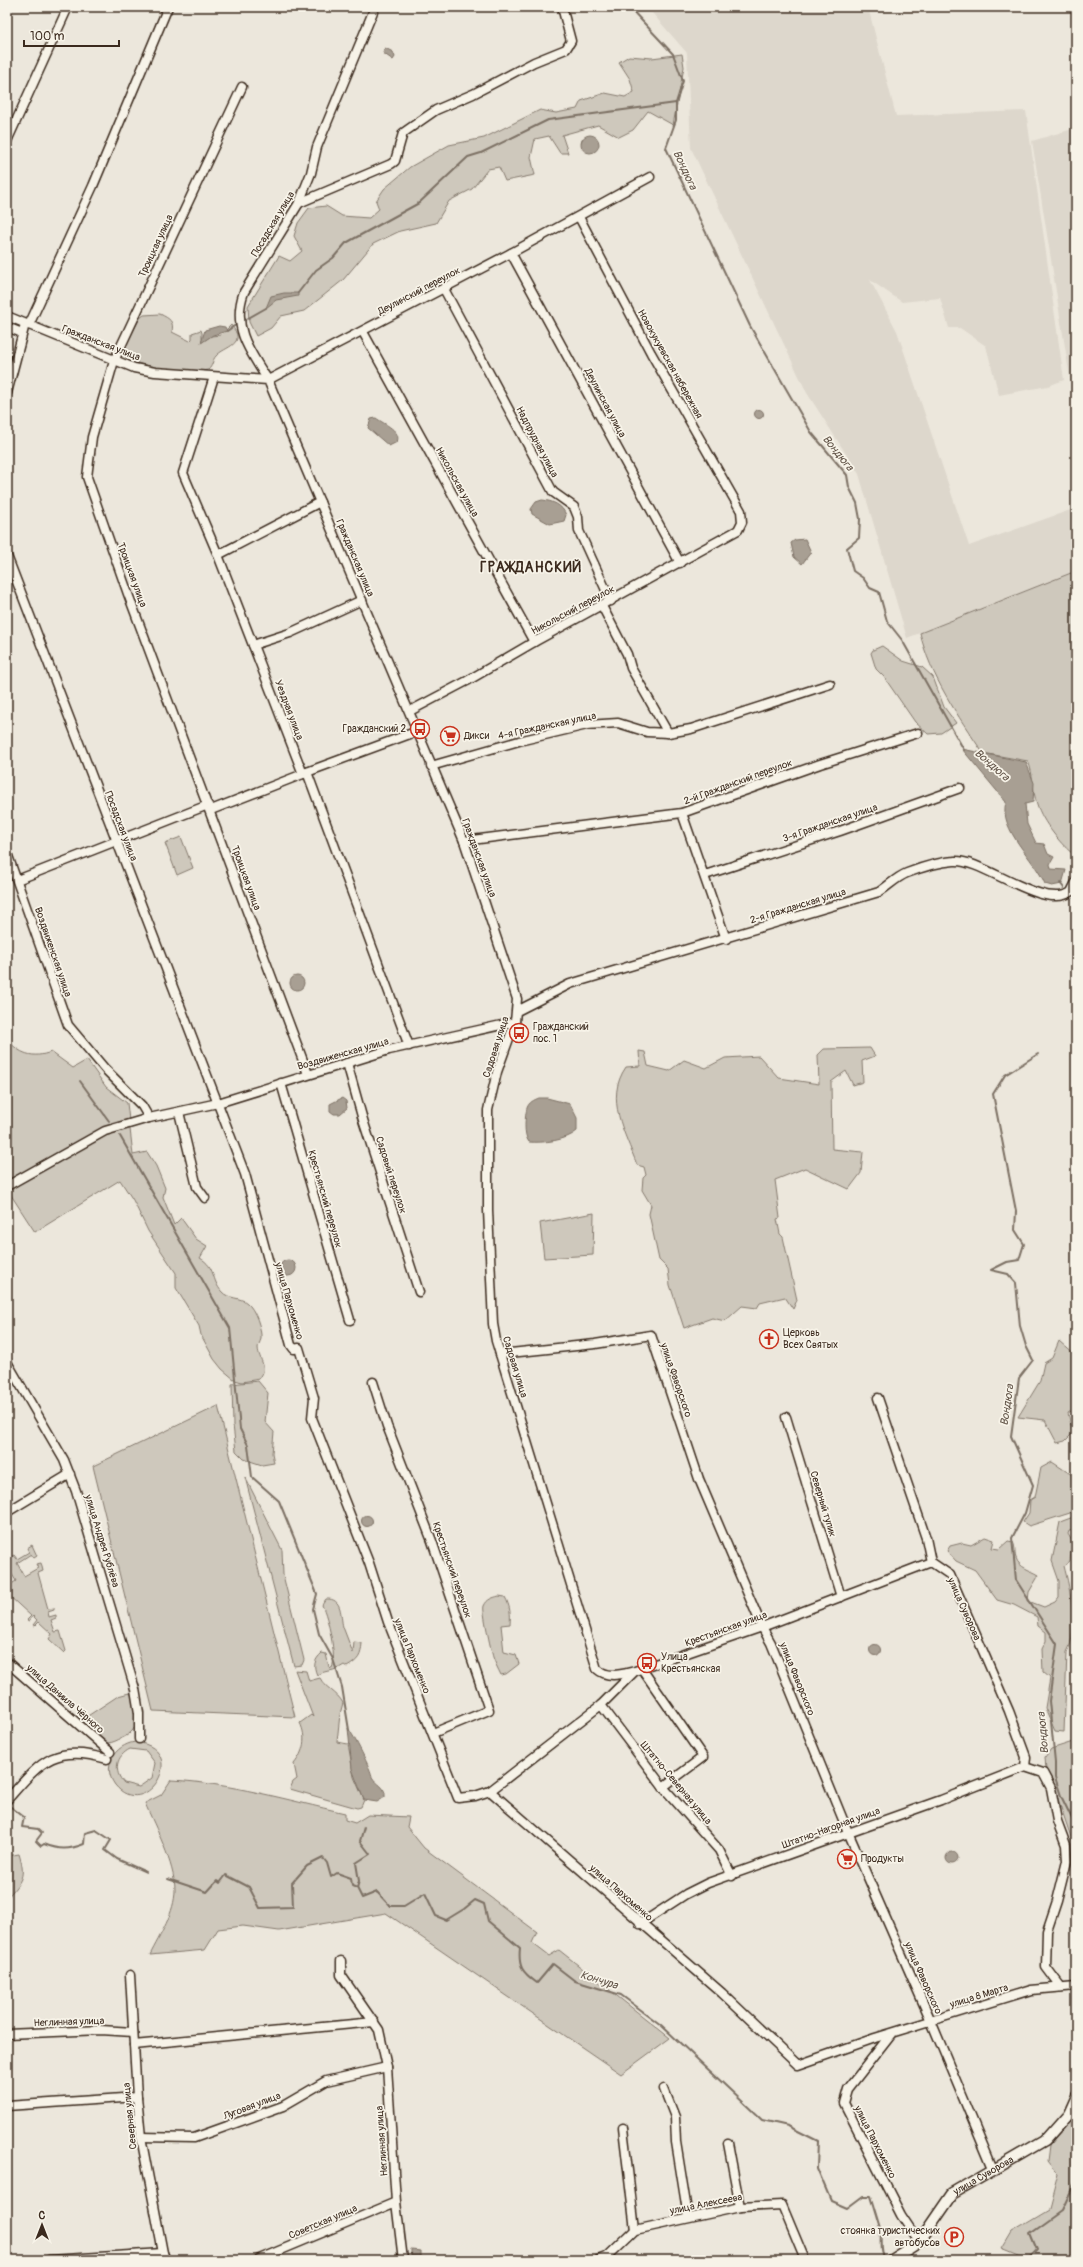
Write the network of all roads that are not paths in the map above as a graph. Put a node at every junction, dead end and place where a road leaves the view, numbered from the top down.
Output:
1 (68, 7) edge
2 (168, 7) edge
3 (375, 7) edge
4 (562, 7) edge
5 (242, 86) dead end
6 (7, 141) edge
7 (650, 177) dead end
8 (299, 203) junction
9 (578, 217) junction
10 (511, 253) junction
11 (444, 289) junction
12 (7, 316) edge
13 (27, 325) junction
14 (7, 327) edge
15 (363, 332) junction
16 (22, 333) junction
17 (114, 361) junction
18 (214, 377) junction
19 (268, 380) junction
20 (7, 393) edge
21 (320, 502) junction
22 (742, 522) joint
23 (218, 555) junction
24 (7, 556) edge
25 (680, 563) junction
26 (362, 600) junction
27 (611, 601) junction
28 (602, 606) junction
29 (534, 642) junction
30 (254, 645) junction
31 (830, 684) dead end
32 (410, 711) junction
33 (418, 731) junction
34 (668, 733) junction
35 (918, 733) dead end
36 (431, 766) junction
37 (305, 773) junction
38 (960, 788) dead end
39 (209, 808) junction
40 (682, 813) junction
41 (116, 841) junction
42 (464, 841) junction
43 (7, 853) edge
44 (705, 874) junction
45 (17, 880) junction
46 (1076, 882) edge
47 (726, 939) junction
48 (517, 999) joint
49 (517, 1011) junction
50 (515, 1022) junction
51 (409, 1046) junction
52 (347, 1063) junction
53 (308, 1074) junction
54 (281, 1083) junction
55 (218, 1103) junction
56 (179, 1112) junction
57 (149, 1118) junction
58 (7, 1186) edge
59 (205, 1198) dead end
60 (419, 1292) dead end
61 (350, 1320) dead end
62 (500, 1354) junction
63 (7, 1362) edge
64 (373, 1382) dead end
65 (878, 1398) dead end
66 (786, 1417) dead end
67 (70, 1474) junction
68 (7, 1512) edge
69 (931, 1562) junction
70 (842, 1597) junction
71 (762, 1627) junction
72 (7, 1662) edge
73 (638, 1670) junction
74 (601, 1705) junction
75 (433, 1733) junction
76 (139, 1739) dead end
77 (1025, 1767) junction
78 (663, 1787) junction
79 (490, 1791) junction
80 (7, 1800) edge
81 (848, 1832) junction
82 (732, 1876) junction
83 (640, 1924) junction
84 (341, 1961) dead end
85 (130, 1975) dead end
86 (1076, 1986) edge
87 (1061, 1987) junction
88 (931, 2021) junction
89 (374, 2022) junction
90 (132, 2032) junction
91 (7, 2034) edge
92 (891, 2034) junction
93 (134, 2045) junction
94 (798, 2065) joint
95 (387, 2067) junction
96 (664, 2089) dead end
97 (1076, 2096) edge
98 (137, 2097) junction
99 (7, 2106) edge
100 (623, 2128) dead end
101 (141, 2137) junction
102 (728, 2143) dead end
103 (993, 2169) junction
104 (396, 2202) junction
105 (740, 2207) junction
106 (688, 2217) junction
107 (635, 2230) junction
108 (919, 2242) junction
109 (165, 2256) edge
110 (50, 2260) edge
111 (258, 2260) edge
112 (403, 2260) edge
113 (598, 2260) edge
114 (805, 2260) edge
115 (892, 2260) edge

1 - 6 street
2 - 13 street
3 - 8 street, Посадская улица
4 - 8 street
5 - 17 street, Троицкая улица
7 - 9 street, Деулинский переулок
8 - 19 street, Посадская улица
9 - 10 street, Деулинский переулок
9 - 22 street, Новокукуевская набережная
10 - 11 street, Деулинский переулок
10 - 25 street, Деулинская улица
11 - 15 street, Деулинский переулок
11 - 27 street, Надпрудная улица
12 - 13 street, Гражданская улица
13 - 16 street
13 - 17 street, Гражданская улица
14 - 16 street
15 - 19 street, Деулинский переулок
15 - 29 street, Никольская улица
16 - 20 street
17 - 18 street, Гражданская улица
17 - 39 street, Троицкая улица
18 - 19 street, Гражданская улица
18 - 23 street, Уездная улица
19 - 21 street, Гражданская улица
21 - 23 street
21 - 26 street, Гражданская улица
22 - 25 street, Никольский переулок
23 - 30 street, Уездная улица
24 - 41 street, Посадская улица
25 - 27 street, Никольский переулок
26 - 30 street
26 - 32 street, Гражданская улица
27 - 28 street, Никольский переулок
28 - 29 street, Никольский переулок
28 - 34 street
29 - 32 street, Никольский переулок
30 - 37 street, Уездная улица
31 - 34 street, 4-я Гражданская улица
32 - 33 street, Гражданская улица
33 - 36 street, Гражданская улица
33 - 37 street
34 - 36 street, 4-я Гражданская улица
35 - 40 street, 2-й Гражданский переулок
36 - 42 street, Гражданская улица
37 - 39 street
37 - 51 street, Уездная улица
38 - 44 street, 3-я Гражданская улица
39 - 41 street
39 - 53 street, Троицкая улица
40 - 42 street, 2-й Гражданский переулок
40 - 44 street
41 - 45 street
41 - 55 street, Посадская улица
42 - 48 street, Гражданская улица
43 - 45 street, Воздвиженская улица
44 - 47 street
45 - 57 street, Воздвиженская улица
46 - 47 street, 2-я Гражданская улица
47 - 49 street, 2-я Гражданская улица
48 - 49 street, Садовая улица
49 - 50 street, Садовая улица
50 - 51 street, Воздвиженская улица
50 - 62 street, Садовая улица
51 - 52 street, Воздвиженская улица
52 - 53 street, Воздвиженская улица
52 - 60 street, Садовый переулок
53 - 54 street, Воздвиженская улица
54 - 55 street, Воздвиженская улица
54 - 61 street, Крестьянский переулок
55 - 56 street, Воздвиженская улица
55 - 75 street, улица Пархоменко
56 - 57 street, Воздвиженская улица
56 - 59 street
57 - 58 street
62 - 71 street, улица Фаворского
62 - 73 street, Садовая улица
63 - 67 street, улица Андрея Рублёва
64 - 75 street, Крестьянский переулок
65 - 69 street
66 - 70 street, Северный тупик
67 - 68 street
67 - 76 street, улица Андрея Рублёва
69 - 70 street, Крестьянская улица
69 - 77 street, улица Суворова
70 - 71 street, Крестьянская улица
71 - 73 street, Крестьянская улица
71 - 81 street, улица Фаворского
72 - 80 street, улица Даниила Чёрного
73 - 74 street, Крестьянская улица
73 - 78 street
74 - 78 street, Штатно-Северная улица
74 - 79 street, Крестьянская улица
75 - 79 street, улица Пархоменко
77 - 81 street, Штатно-Нагорная улица
77 - 87 street
78 - 82 street, Штатно-Северная улица
79 - 83 street, улица Пархоменко
81 - 82 street, Штатно-Нагорная улица
81 - 88 street, улица Фаворского
82 - 83 street, Штатно-Нагорная улица
83 - 94 street, улица Пархоменко
84 - 89 street, Неглинная улица
85 - 90 street, Северная улица
86 - 87 street, улица 8 Марта
87 - 88 street, улица 8 Марта
88 - 92 street, улица 8 Марта
88 - 103 street, улица Фаворского
89 - 93 street
89 - 95 street, Неглинная улица
90 - 91 street, Неглинная улица
90 - 93 street, Северная улица
92 - 94 street, улица 8 Марта
92 - 108 street, улица Пархоменко
93 - 98 street, Северная улица
95 - 101 street, Луговая улица
95 - 104 street, Неглинная улица
96 - 106 street
97 - 103 main road, улица Суворова
98 - 99 street
98 - 101 street, Северная улица
100 - 107 street
101 - 109 street, Северная улица
102 - 105 street
103 - 108 main road, улица Суворова
104 - 111 street, Советская улица
104 - 112 street, Неглинная улица
105 - 106 street, улица Алексеева
105 - 114 street, улица Алексеева
106 - 107 street, улица Алексеева
107 - 113 street
108 - 115 main road, улица Суворова
109 - 110 street

